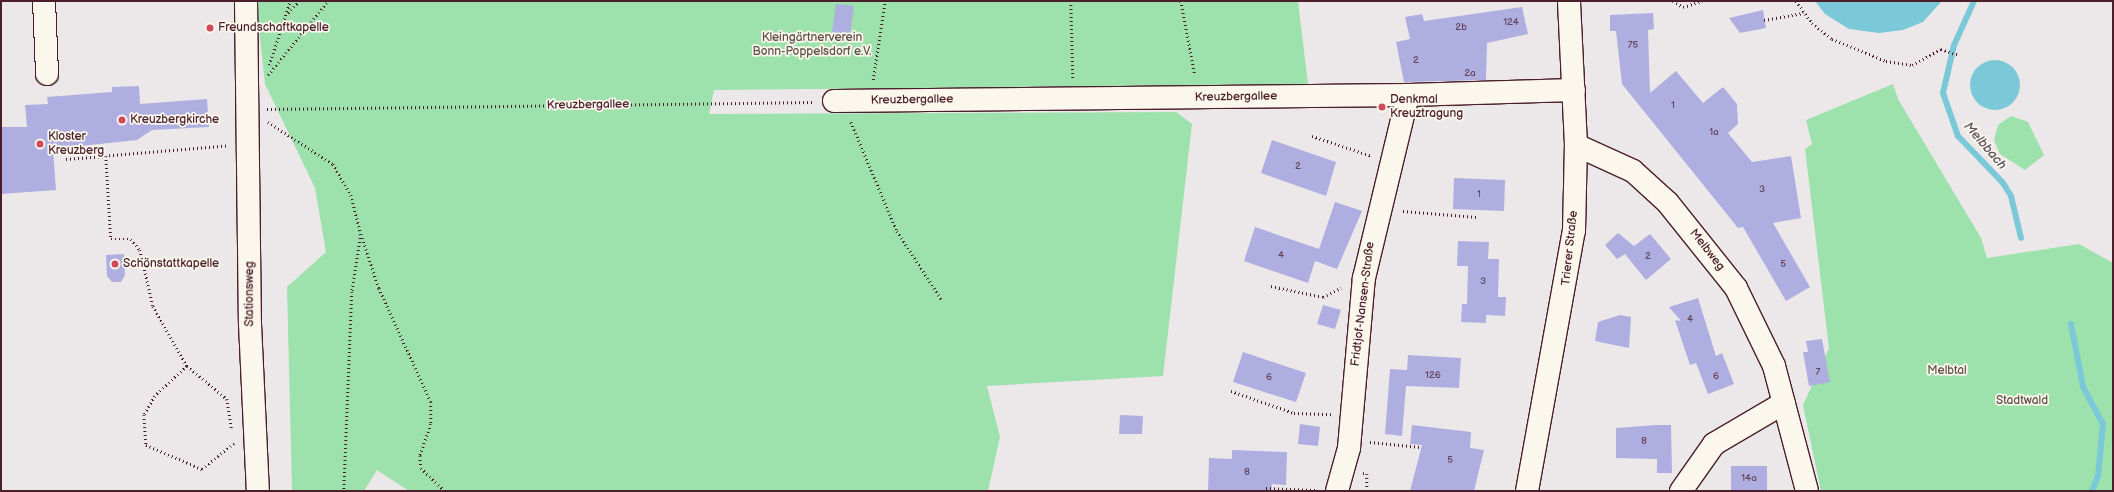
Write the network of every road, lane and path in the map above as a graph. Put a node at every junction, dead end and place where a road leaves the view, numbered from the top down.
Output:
1 (44, 1) edge
2 (246, 1) edge
3 (290, 1) edge
4 (299, 1) edge
5 (328, 1) edge
6 (885, 1) edge
7 (1071, 1) edge
8 (1181, 1) edge
9 (1569, 1) edge
10 (1673, 1) edge
11 (1702, 1) edge
12 (1796, 1) edge
13 (1803, 13) junction
14 (287, 14) junction
15 (1764, 20) dead end
16 (1958, 56) dead end
17 (47, 74) dead end
18 (872, 83) dead end
19 (1574, 90) junction
20 (1408, 95) junction
21 (1196, 98) junction
22 (1070, 99) junction
23 (253, 108) junction
24 (841, 109) junction
25 (1312, 136) dead end
26 (250, 144) junction
27 (1576, 144) junction
28 (106, 156) junction
29 (66, 159) dead end
30 (1389, 162) junction
31 (1379, 203) junction
32 (1477, 217) dead end
33 (361, 234) junction
34 (1364, 278) junction
35 (1271, 286) dead end
36 (942, 300) dead end
37 (186, 366) junction
38 (1231, 391) dead end
39 (1784, 403) junction
40 (1351, 414) junction
41 (1350, 440) junction
42 (1420, 447) dead end
43 (1266, 488) dead end
44 (258, 491) edge
45 (344, 491) edge
46 (445, 491) edge
47 (1337, 491) edge
48 (1527, 491) edge
49 (1681, 491) edge
50 (1807, 491) edge

1 - 17 street
2 - 23 street, Stationsweg
3 - 14 path
4 - 14 path
5 - 23 path
6 - 18 path
7 - 22 path
8 - 21 path
9 - 19 street, Trierer Straße
10 - 11 path
12 - 13 path
13 - 15 path
13 - 16 path
14 - 23 path
19 - 20 street, Kreuzbergallee
19 - 27 street, Trierer Straße
20 - 21 street, Kreuzbergallee
20 - 30 street, Fridtjof-Nansen-Straße
21 - 22 street, Kreuzbergallee
22 - 24 street, Kreuzbergallee
23 - 24 path, Kreuzbergallee
23 - 26 street, Stationsweg
23 - 33 path
24 - 36 path
25 - 30 path
26 - 28 path
26 - 44 street, Stationsweg
27 - 39 street, Melbweg
27 - 48 street, Trierer Straße
28 - 29 path
28 - 37 path
30 - 31 street, Fridtjof-Nansen-Straße
31 - 32 path
31 - 34 street, Fridtjof-Nansen-Straße
33 - 45 path
33 - 46 path
34 - 35 path
34 - 40 street, Fridtjof-Nansen-Straße
37 - 37 path
38 - 40 path
39 - 49 street
39 - 50 street, Melbweg
40 - 41 street, Fridtjof-Nansen-Straße
41 - 42 path
41 - 47 street, Fridtjof-Nansen-Straße
43 - 47 path

